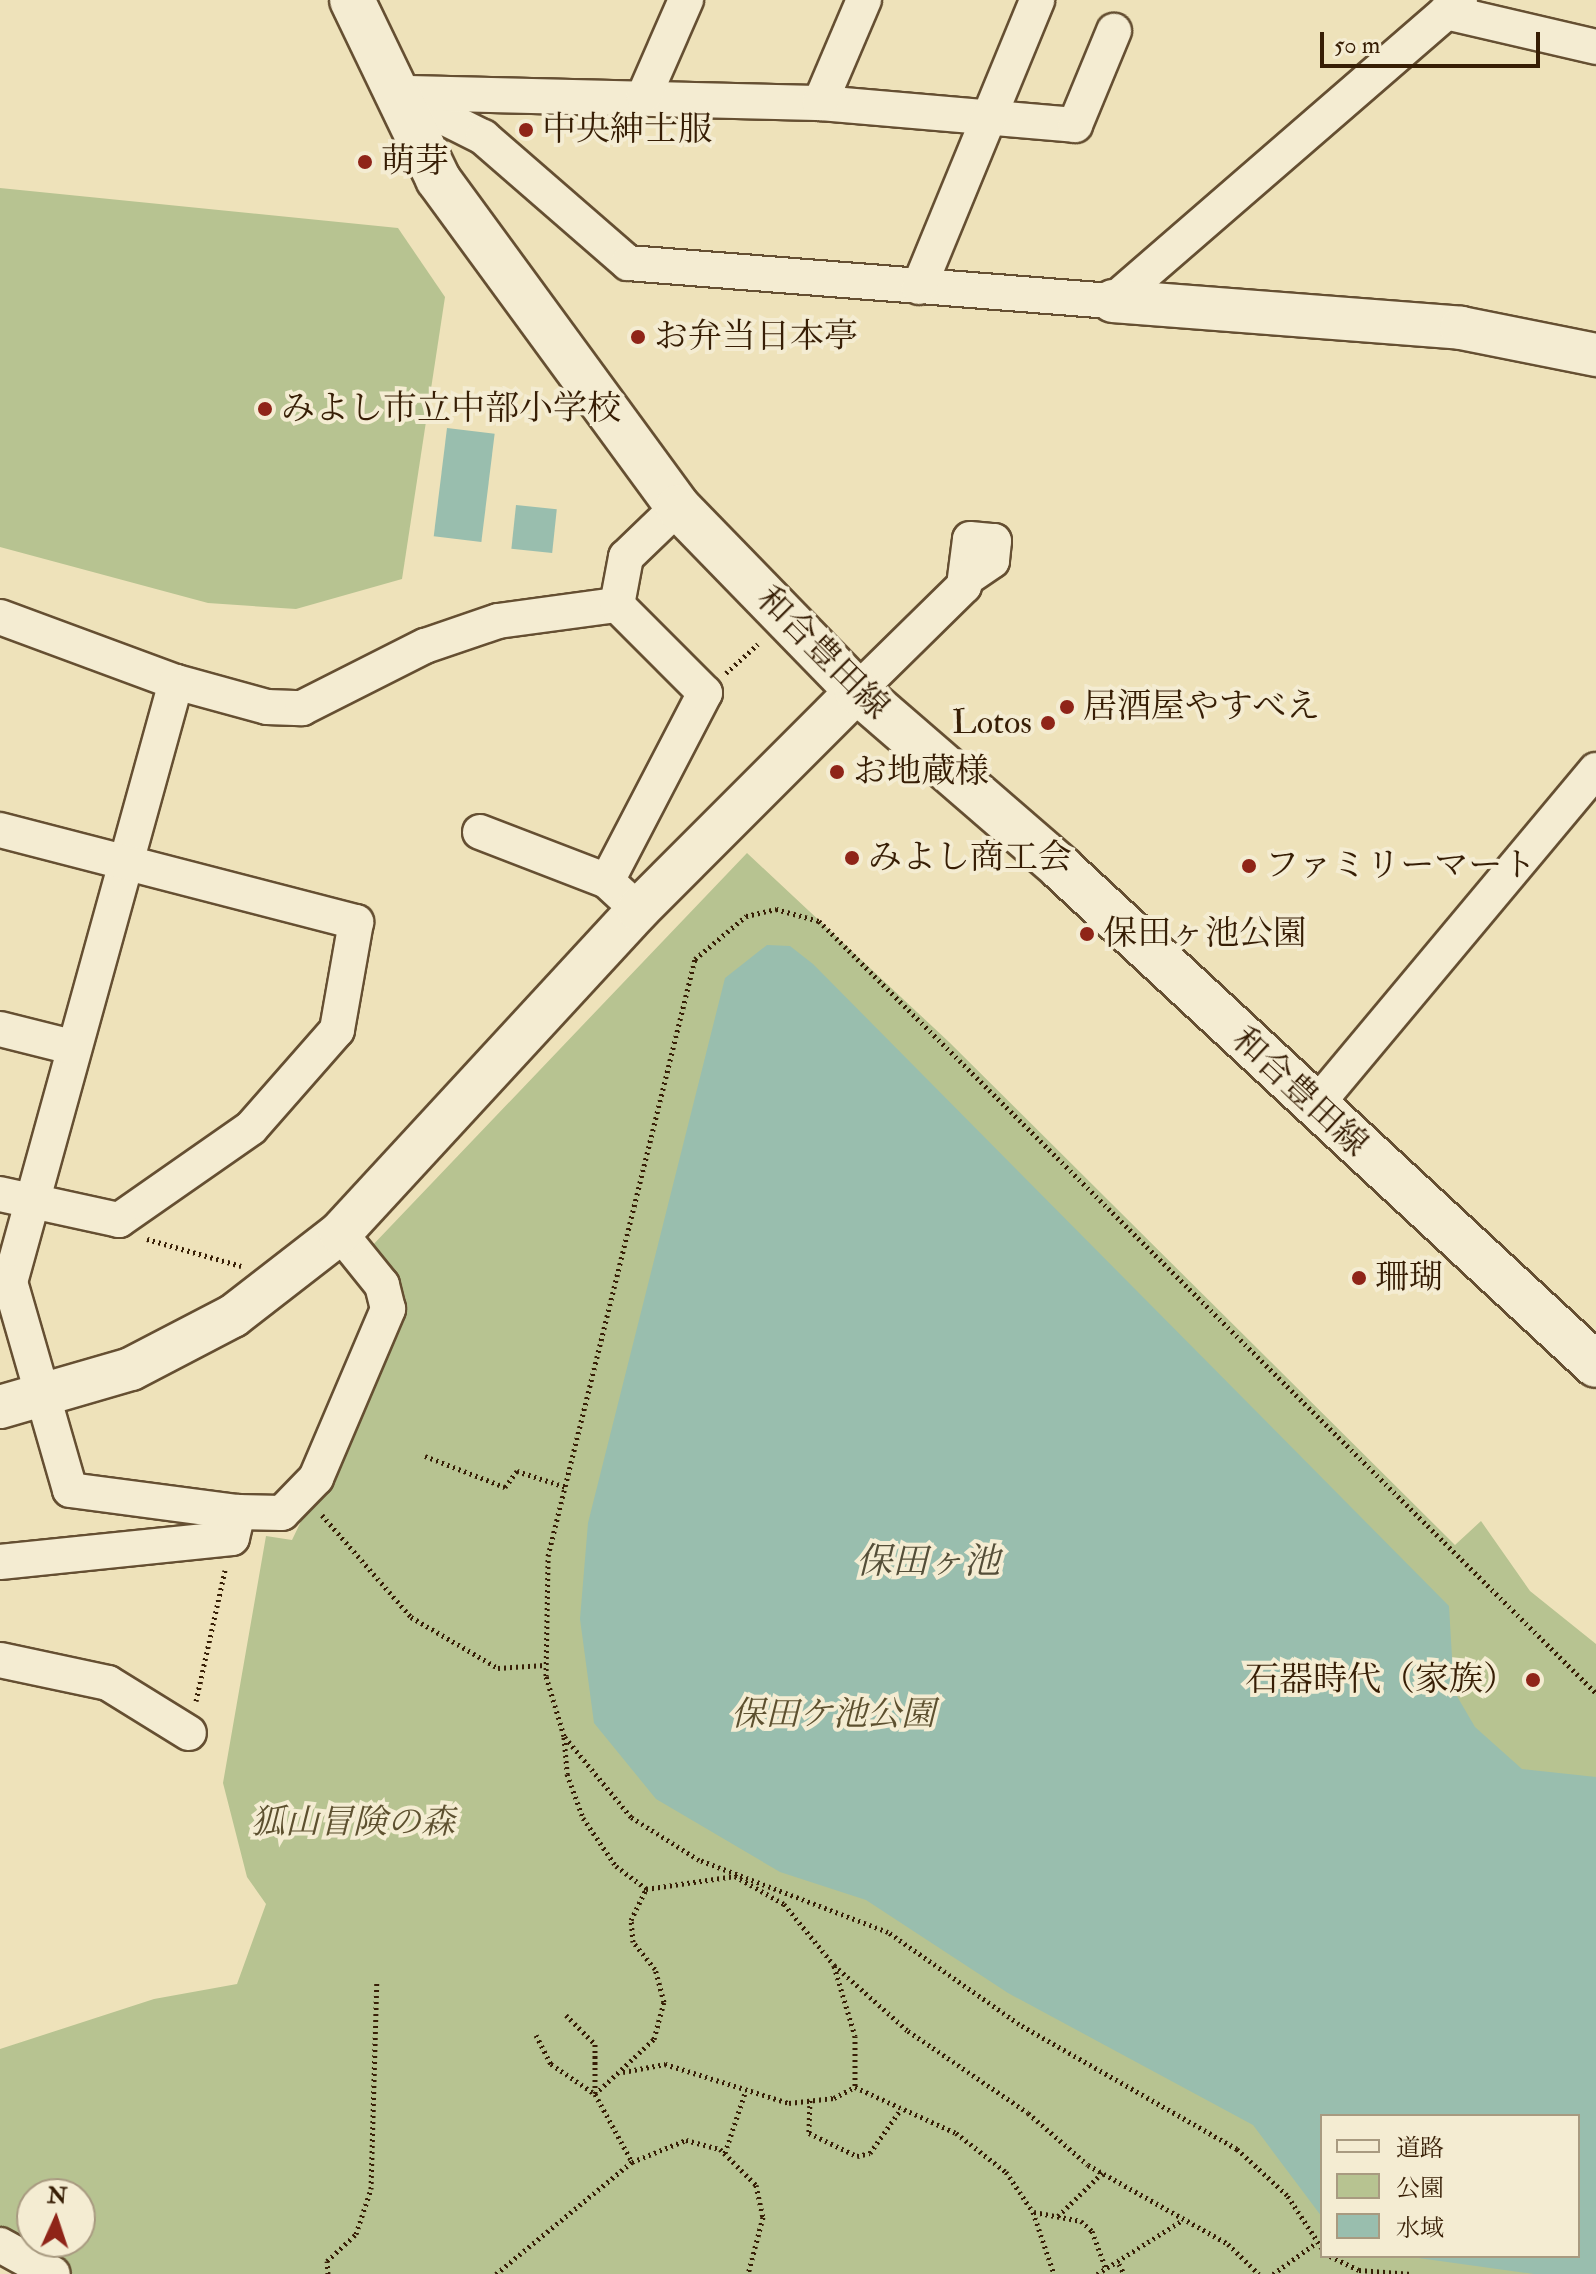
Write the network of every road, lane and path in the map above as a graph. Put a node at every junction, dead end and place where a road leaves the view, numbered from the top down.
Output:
1 (352, 0) edge
2 (686, 0) edge
3 (864, 0) edge
4 (1037, 0) edge
5 (1453, 6) edge
6 (1114, 31) dead end
7 (1596, 47) edge
8 (393, 92) junction
9 (644, 96) junction
10 (820, 103) junction
11 (986, 116) junction
12 (919, 287) junction
13 (1113, 301) junction
14 (1596, 355) edge
15 (678, 507) junction
16 (970, 576) dead end
17 (617, 605) junction
18 (0, 617) edge
19 (758, 644) dead end
20 (176, 682) junction
21 (857, 691) junction
22 (705, 693) junction
23 (1596, 770) edge
24 (0, 830) edge
25 (480, 832) dead end
26 (123, 860) junction
27 (607, 881) junction
28 (638, 910) junction
29 (0, 1029) edge
30 (72, 1047) junction
31 (1315, 1106) junction
32 (0, 1194) edge
33 (34, 1202) junction
34 (340, 1233) junction
35 (5, 1282) edge
36 (1596, 1365) edge
37 (43, 1400) junction
38 (0, 1407) edge
39 (425, 1456) dead end
40 (309, 1485) junction
41 (566, 1487) junction
42 (235, 1525) junction
43 (0, 1562) edge
44 (0, 1660) edge
45 (545, 1665) junction
46 (1596, 1693) edge
47 (189, 1733) joint
48 (564, 1736) junction
49 (735, 1876) junction
50 (646, 1889) junction
51 (834, 1965) junction
52 (377, 1980) dead end
53 (566, 2015) dead end
54 (536, 2035) dead end
55 (623, 2072) junction
56 (855, 2087) junction
57 (745, 2093) junction
58 (595, 2094) junction
59 (810, 2100) junction
60 (901, 2109) junction
61 (725, 2153) junction
62 (632, 2162) junction
63 (1102, 2173) junction
64 (1033, 2212) junction
65 (1058, 2217) junction
66 (1181, 2221) junction
67 (1316, 2243) junction
68 (0, 2245) edge
69 (1320, 2246) edge
70 (1334, 2258) edge
71 (1119, 2264) junction
72 (1106, 2269) junction
73 (53, 2274) edge
74 (328, 2274) edge
75 (496, 2274) edge
76 (748, 2274) edge
77 (1054, 2274) edge
78 (1097, 2274) edge
79 (1124, 2274) edge
80 (1259, 2274) edge
81 (1273, 2274) edge
82 (1412, 2274) edge

1 - 8 main road, 和合豊田線
2 - 9 street
3 - 10 street
4 - 11 street
5 - 7 street
5 - 13 street
6 - 11 street
8 - 9 street
8 - 12 street
8 - 15 main road, 和合豊田線
9 - 10 street
10 - 11 street
11 - 12 street
12 - 13 street
13 - 14 street
15 - 17 street
15 - 21 main road, 和合豊田線
16 - 21 street
17 - 20 street
17 - 22 street
18 - 20 street
19 - 22 path
20 - 26 street
21 - 28 street
21 - 31 main road, 和合豊田線
22 - 27 street
23 - 31 street
24 - 26 street
25 - 27 street
26 - 30 street
26 - 33 street
27 - 28 street
28 - 34 street
29 - 30 street
30 - 33 street
31 - 36 main road, 和合豊田線
32 - 33 street
33 - 35 street
34 - 37 street
34 - 40 street
35 - 37 street
37 - 38 street
37 - 42 street
39 - 41 path
40 - 42 street
40 - 45 path
41 - 45 path
41 - 46 path
42 - 43 street
42 - 47 path
44 - 47 street
45 - 48 path
48 - 49 path
48 - 50 path
49 - 50 path
49 - 51 path
49 - 67 path
50 - 55 path
51 - 56 path
51 - 63 path
52 - 74 path
53 - 58 path
54 - 58 path
55 - 57 path
55 - 58 path
56 - 59 path
56 - 60 path
57 - 59 path
57 - 61 path
58 - 62 path
59 - 60 path
60 - 64 path
61 - 62 path
61 - 76 path
62 - 75 path
63 - 65 path
63 - 66 path
64 - 65 path
64 - 77 path
65 - 72 path
66 - 71 path
66 - 80 path
67 - 69 path
67 - 81 path
68 - 73 street
70 - 82 path
71 - 72 path
71 - 79 path
72 - 78 path

